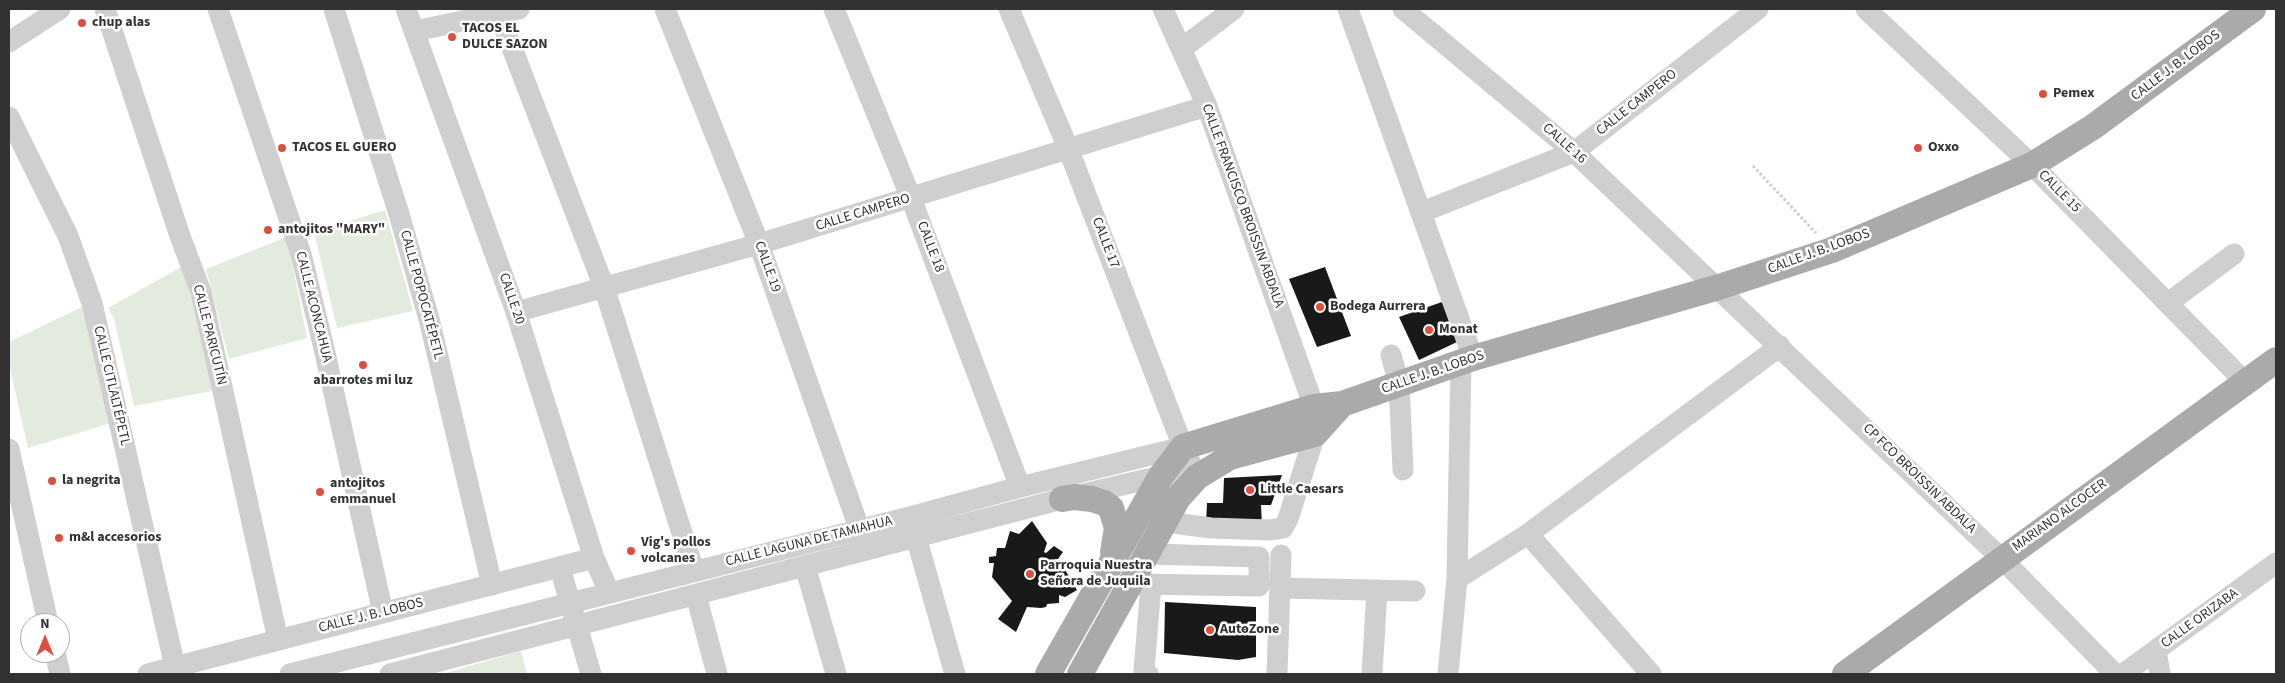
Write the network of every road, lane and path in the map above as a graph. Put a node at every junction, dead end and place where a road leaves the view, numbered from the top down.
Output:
1 (60, 9) edge
2 (106, 9) edge
3 (218, 9) edge
4 (334, 9) edge
5 (406, 9) edge
6 (664, 9) edge
7 (834, 9) edge
8 (1009, 9) edge
9 (1163, 9) edge
10 (1234, 9) edge
11 (1348, 9) edge
12 (1403, 9) edge
13 (1758, 9) edge
14 (1866, 9) edge
15 (2253, 9) edge
16 (509, 11) edge
17 (415, 31) junction
18 (9, 42) edge
19 (1181, 49) junction
20 (1207, 106) junction
21 (9, 117) edge
22 (1068, 148) junction
23 (1574, 152) junction
24 (2032, 165) junction
25 (1753, 166) dead end
26 (911, 198) junction
27 (1422, 212) junction
28 (759, 244) junction
29 (1832, 250) junction
30 (2234, 254) dead end
31 (604, 287) junction
32 (1719, 287) junction
33 (2168, 303) junction
34 (516, 312) junction
35 (1780, 346) junction
36 (1391, 355) dead end
37 (1467, 360) junction
38 (2276, 360) edge
39 (2245, 382) junction
40 (1399, 384) junction
41 (1342, 404) junction
42 (1314, 407) junction
43 (1315, 434) junction
44 (1183, 447) junction
45 (9, 449) edge
46 (1403, 470) dead end
47 (1161, 476) junction
48 (1197, 478) junction
49 (1020, 487) junction
50 (1062, 499) junction
51 (1166, 522) junction
52 (913, 526) junction
53 (859, 528) junction
54 (1528, 534) junction
55 (1148, 554) junction
56 (1281, 555) dead end
57 (594, 558) junction
58 (2002, 559) junction
59 (2276, 563) edge
60 (805, 566) junction
61 (560, 568) junction
62 (1108, 570) junction
63 (694, 571) junction
64 (1457, 579) junction
65 (1142, 584) junction
66 (492, 585) junction
67 (1280, 588) junction
68 (1377, 590) junction
69 (1415, 591) dead end
70 (609, 592) junction
71 (696, 595) junction
72 (571, 602) junction
73 (46, 613) edge
74 (383, 613) junction
75 (577, 627) junction
76 (278, 640) junction
77 (2156, 651) junction
78 (175, 667) junction
79 (1146, 672) edge
80 (148, 674) edge
81 (290, 674) edge
82 (390, 674) edge
83 (591, 674) edge
84 (717, 674) edge
85 (836, 674) edge
86 (955, 674) edge
87 (1048, 674) edge
88 (1080, 674) edge
89 (1277, 674) edge
90 (1372, 674) edge
91 (1448, 674) edge
92 (1651, 674) edge
93 (1845, 674) edge
94 (2115, 674) edge
95 (2122, 674) edge
96 (2160, 674) edge

1 - 18 street
2 - 76 street, CALLE PARICUTÍN
3 - 74 street, CALLE ACONCAHUA
4 - 66 street, CALLE POPOCATÉPETL
5 - 17 street, CALLE 20
6 - 28 street, CALLE 19
7 - 26 street, CALLE 18
8 - 22 street, CALLE 17
9 - 19 street, CALLE FRANCISCO BROISSIN ABDALA
10 - 19 street
11 - 27 street
12 - 23 street, CALLE 16
13 - 23 street, CALLE CAMPERO
14 - 24 street, CALLE 15
15 - 24 main road, CALLE J. B. LOBOS
16 - 17 street
16 - 31 street
17 - 34 street, CALLE 20
19 - 20 street, CALLE FRANCISCO BROISSIN ABDALA
20 - 22 street, CALLE CAMPERO
20 - 42 street, CALLE FRANCISCO BROISSIN ABDALA
21 - 78 street, CALLE CITLALTÉPETL
22 - 26 street, CALLE CAMPERO
22 - 44 street, CALLE 17
23 - 27 street, CALLE CAMPERO
23 - 32 street, CALLE 16
24 - 29 main road, CALLE J. B. LOBOS
24 - 33 street, CALLE 15
25 - 29 path
26 - 28 street, CALLE CAMPERO
26 - 49 street, CALLE 18
27 - 37 street
28 - 31 street, CALLE CAMPERO
28 - 53 street, CALLE 19
29 - 32 main road, CALLE J. B. LOBOS
30 - 33 street
31 - 34 street, CALLE CAMPERO
31 - 63 street
32 - 35 street, CP FCO BROISSIN ABDALA
32 - 37 main road, CALLE J. B. LOBOS
33 - 39 street, CALLE 15
34 - 57 street, CALLE 20
35 - 54 street
35 - 58 street, CP FCO BROISSIN ABDALA
36 - 40 street
37 - 40 main road, CALLE J. B. LOBOS
37 - 64 street
38 - 39 main road, MARIANO ALCOCER
39 - 58 main road, MARIANO ALCOCER
40 - 41 main road, CALLE J. B. LOBOS
40 - 46 street
41 - 42 main road, CALLE J. B. LOBOS
41 - 43 main road, CALLE J. B. LOBOS
42 - 43 street, CALLE FRANCISCO BROISSIN ABDALA
42 - 44 main road, CALLE J. B. LOBOS
43 - 48 main road
43 - 51 street, CALLE FRANCISCO BROISSIN ABDALA
44 - 47 main road
44 - 48 street, CALLE 17
44 - 49 street, CALLE LAGUNA DE TAMIAHUA
45 - 73 street
47 - 48 street, CALLE LAGUNA DE TAMIAHUA
47 - 50 street, CALLE LAGUNA DE TAMIAHUA
47 - 62 main road
48 - 51 main road
49 - 52 street, CALLE LAGUNA DE TAMIAHUA
50 - 52 street, CALLE LAGUNA DE TAMIAHUA
50 - 62 main road
51 - 55 main road
52 - 53 street, CALLE LAGUNA DE TAMIAHUA
52 - 60 street, CALLE LAGUNA DE TAMIAHUA
52 - 86 street
53 - 63 street, CALLE LAGUNA DE TAMIAHUA
54 - 64 street
54 - 92 street
55 - 65 main road
55 - 65 street
56 - 67 street
57 - 61 street, CALLE J. B. LOBOS
57 - 70 street, CALLE 20
58 - 93 main road, MARIANO ALCOCER
58 - 94 street, CP FCO BROISSIN ABDALA
59 - 77 street, CALLE ORIZABA
60 - 71 street, CALLE LAGUNA DE TAMIAHUA
60 - 85 street
61 - 66 street, CALLE J. B. LOBOS
61 - 72 street
62 - 87 main road
63 - 70 street, CALLE LAGUNA DE TAMIAHUA
64 - 91 street
65 - 79 street
65 - 88 main road
66 - 74 street, CALLE J. B. LOBOS
67 - 68 street
67 - 89 street
68 - 69 street
68 - 90 street
70 - 72 street, CALLE LAGUNA DE TAMIAHUA
71 - 75 street, CALLE LAGUNA DE TAMIAHUA
71 - 84 street
72 - 75 street
72 - 81 street, CALLE LAGUNA DE TAMIAHUA
74 - 76 street, CALLE J. B. LOBOS
75 - 82 street, CALLE LAGUNA DE TAMIAHUA
75 - 83 street
76 - 78 street, CALLE J. B. LOBOS
77 - 95 street, CALLE ORIZABA
77 - 96 street
78 - 80 street, CALLE J. B. LOBOS

